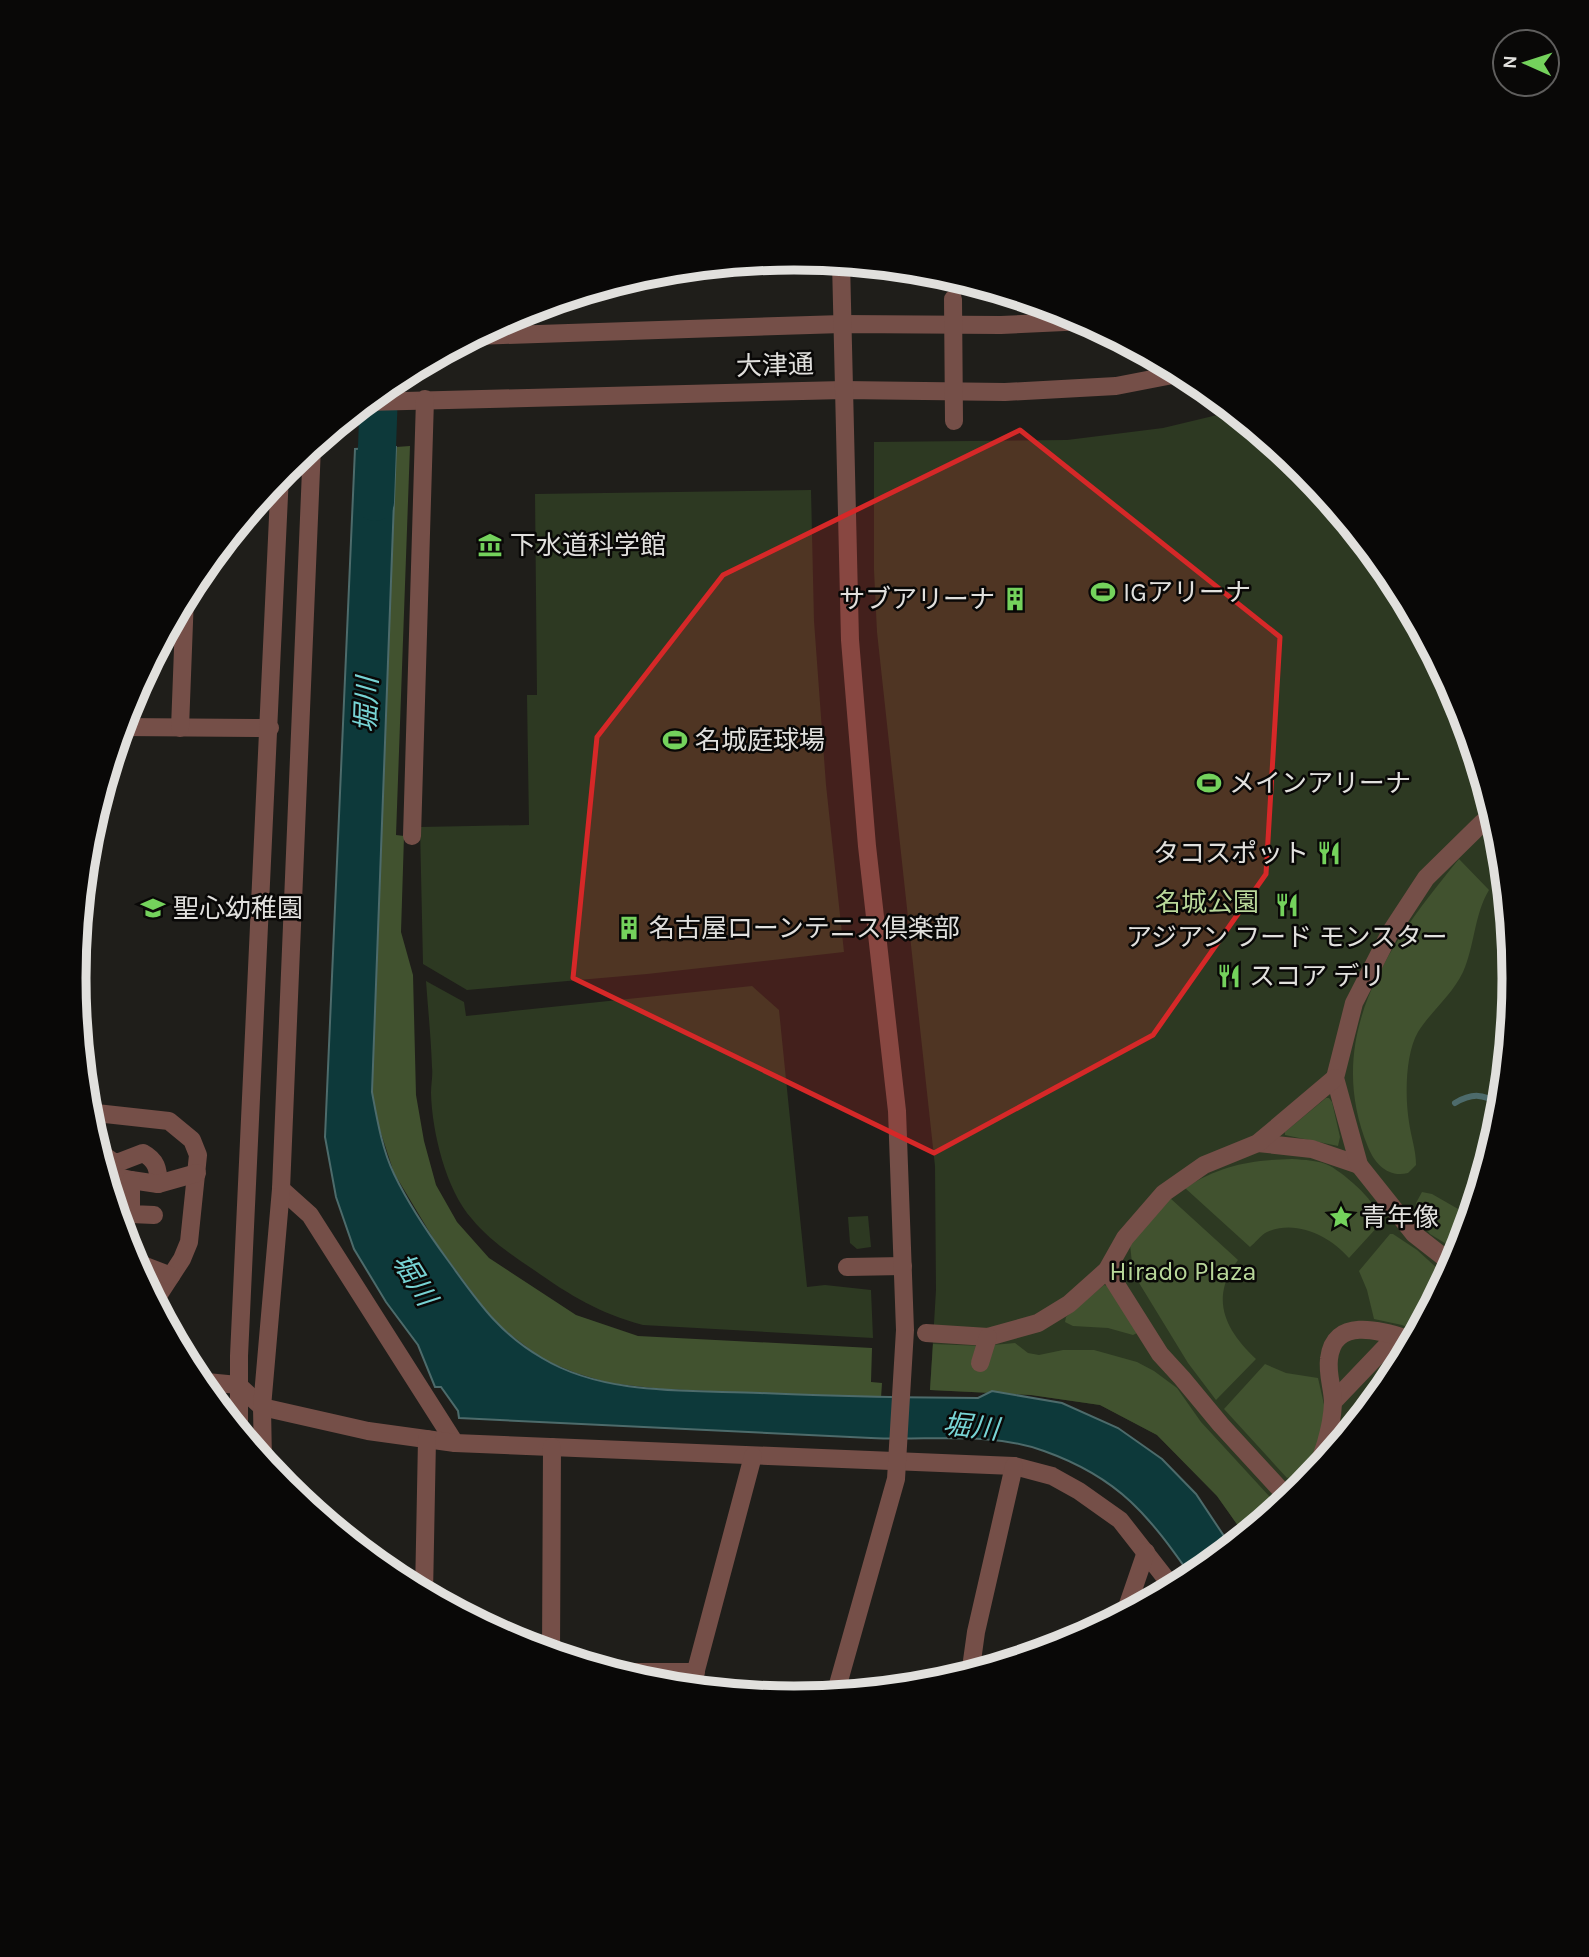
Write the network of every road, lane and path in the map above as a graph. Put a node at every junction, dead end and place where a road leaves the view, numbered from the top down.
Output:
1 (841, 271) edge
2 (953, 299) dead end
3 (1061, 322) edge
4 (842, 324) junction
5 (498, 335) edge
6 (1167, 376) edge
7 (843, 390) junction
8 (417, 400) junction
9 (384, 401) edge
10 (954, 421) dead end
11 (312, 459) edge
12 (279, 492) edge
13 (184, 619) edge
14 (132, 727) edge
15 (180, 728) junction
16 (270, 728) junction
17 (1485, 821) edge
18 (412, 836) dead end
19 (1335, 1078) junction
20 (99, 1118) edge
21 (1258, 1143) junction
22 (109, 1159) edge
23 (1359, 1165) junction
24 (197, 1173) junction
25 (114, 1176) edge
26 (131, 1180) junction
27 (158, 1184) junction
28 (281, 1189) junction
29 (154, 1215) dead end
30 (1445, 1258) edge
31 (903, 1266) junction
32 (148, 1267) edge
33 (847, 1267) dead end
34 (1107, 1270) junction
35 (171, 1276) junction
36 (160, 1293) edge
37 (926, 1333) dead end
38 (1396, 1336) junction
39 (988, 1337) junction
40 (1405, 1338) edge
41 (980, 1363) dead end
42 (213, 1383) edge
43 (238, 1385) junction
44 (1333, 1402) junction
45 (262, 1407) junction
46 (239, 1418) edge
47 (427, 1439) junction
48 (455, 1443) junction
49 (263, 1447) edge
50 (552, 1447) junction
51 (1323, 1451) edge
52 (753, 1456) junction
53 (898, 1462) junction
54 (1014, 1466) junction
55 (1283, 1492) edge
56 (1146, 1552) junction
57 (1167, 1581) edge
58 (424, 1582) edge
59 (1128, 1603) edge
60 (551, 1644) edge
61 (971, 1665) edge
62 (694, 1680) edge
63 (838, 1686) edge

1 - 4 street
2 - 10 street, bridge
3 - 4 street, 大津通
4 - 5 street, 大津通
4 - 7 street
6 - 7 street, 大津通
7 - 8 street, 大津通
7 - 31 street
8 - 9 street, 大津通
8 - 18 street
11 - 28 street
12 - 16 street
13 - 15 street
14 - 15 street
15 - 16 street
16 - 43 street
17 - 19 street
19 - 21 street
19 - 23 street
20 - 24 street
21 - 23 street
21 - 34 street
22 - 27 street
23 - 30 street
24 - 27 street
24 - 35 street
25 - 26 street
26 - 27 street
26 - 29 street
28 - 45 street
28 - 48 street
31 - 33 street
31 - 53 street
32 - 35 street
34 - 39 street
34 - 55 street
35 - 36 street
37 - 39 street
38 - 40 street
38 - 44 street
38 - 44 street
39 - 41 street
42 - 43 street
43 - 45 street
43 - 46 street
44 - 51 street
45 - 47 street
45 - 49 street
47 - 48 street
47 - 58 street
48 - 50 street
50 - 52 street
50 - 60 street
52 - 53 street
52 - 62 street
53 - 54 street
53 - 63 street
54 - 56 street
54 - 61 street
56 - 57 street
56 - 59 street

